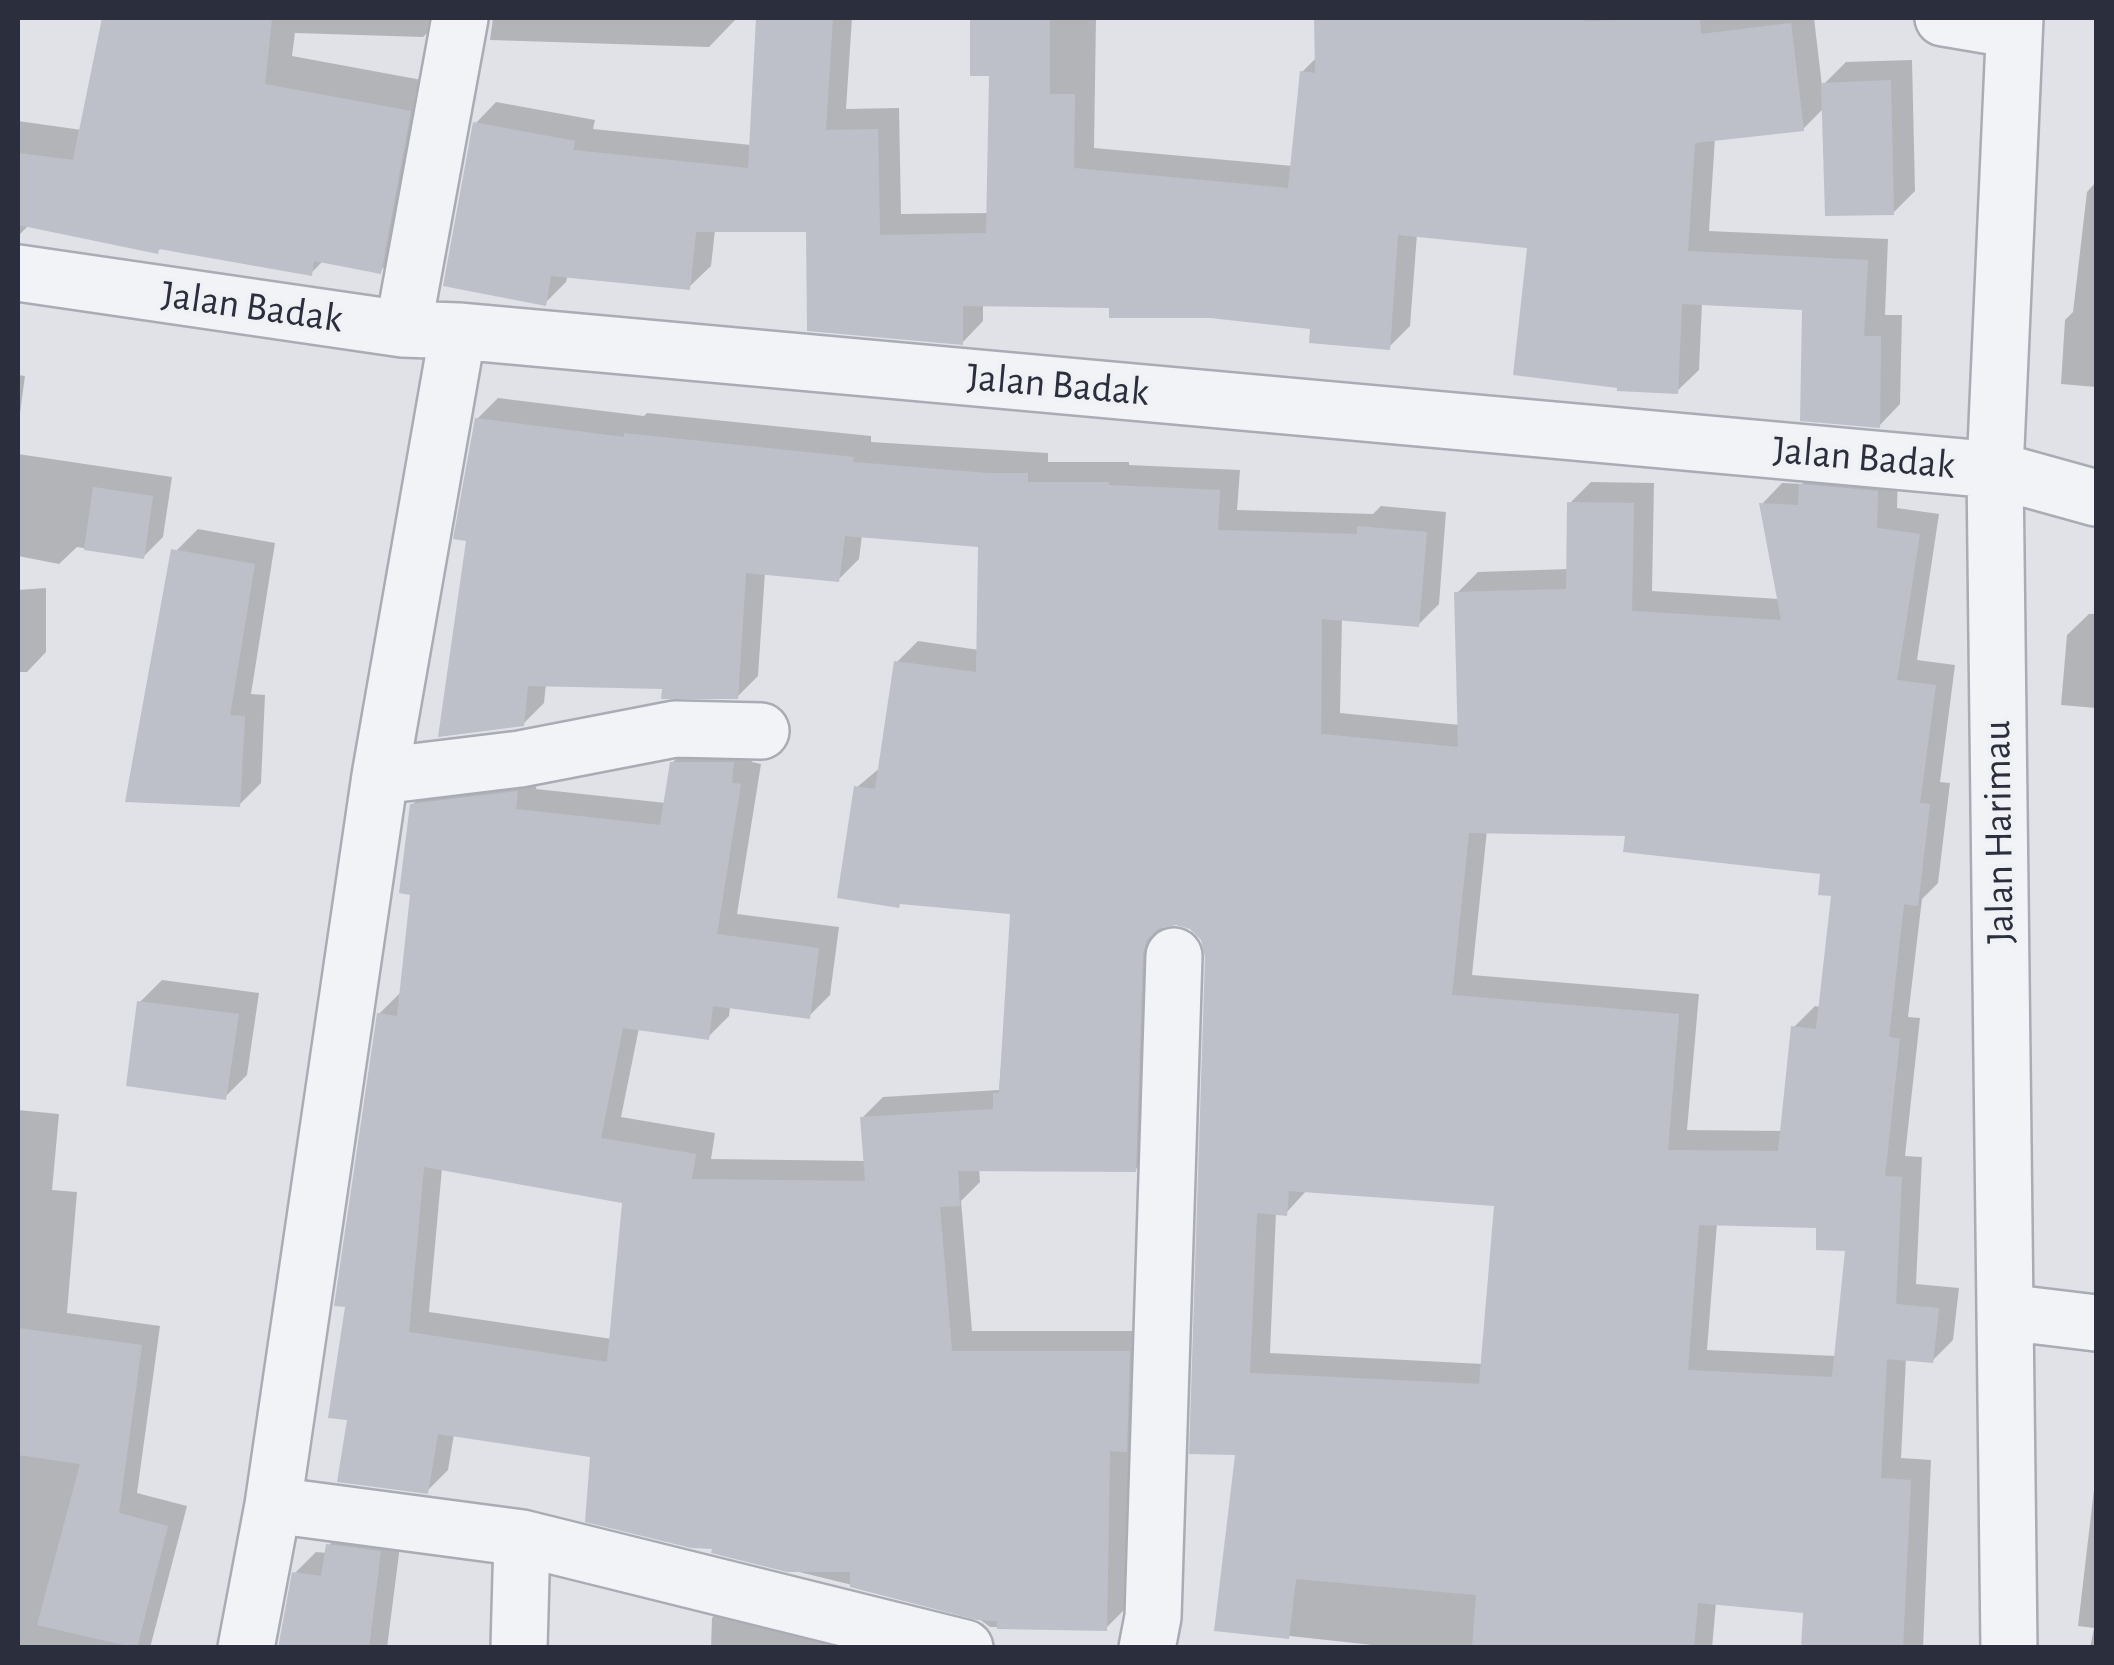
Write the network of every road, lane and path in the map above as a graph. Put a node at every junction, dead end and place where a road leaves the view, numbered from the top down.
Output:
1 (460, 18) edge
2 (1942, 18) edge
3 (2014, 24) edge
4 (18, 273) edge
5 (403, 329) junction
6 (458, 332) junction
7 (1994, 470) junction
8 (2096, 498) edge
9 (760, 731) dead end
10 (380, 776) junction
11 (1174, 956) dead end
12 (2005, 1312) junction
13 (2096, 1323) edge
14 (274, 1505) junction
15 (522, 1538) junction
16 (246, 1648) edge
17 (519, 1648) edge
18 (965, 1648) edge
19 (1147, 1648) edge
20 (2009, 1648) edge

1 - 5 street
2 - 3 street
3 - 7 street, Jalan Harimau
4 - 5 street, Jalan Badak
5 - 6 street, Jalan Badak
6 - 7 street, Jalan Badak
6 - 10 street
7 - 8 street, Jalan Badak
7 - 12 street, Jalan Harimau
9 - 10 street
10 - 14 street
11 - 19 street
12 - 13 street
12 - 20 street, Jalan Harimau
14 - 15 street
14 - 16 street
15 - 17 street
15 - 18 street

